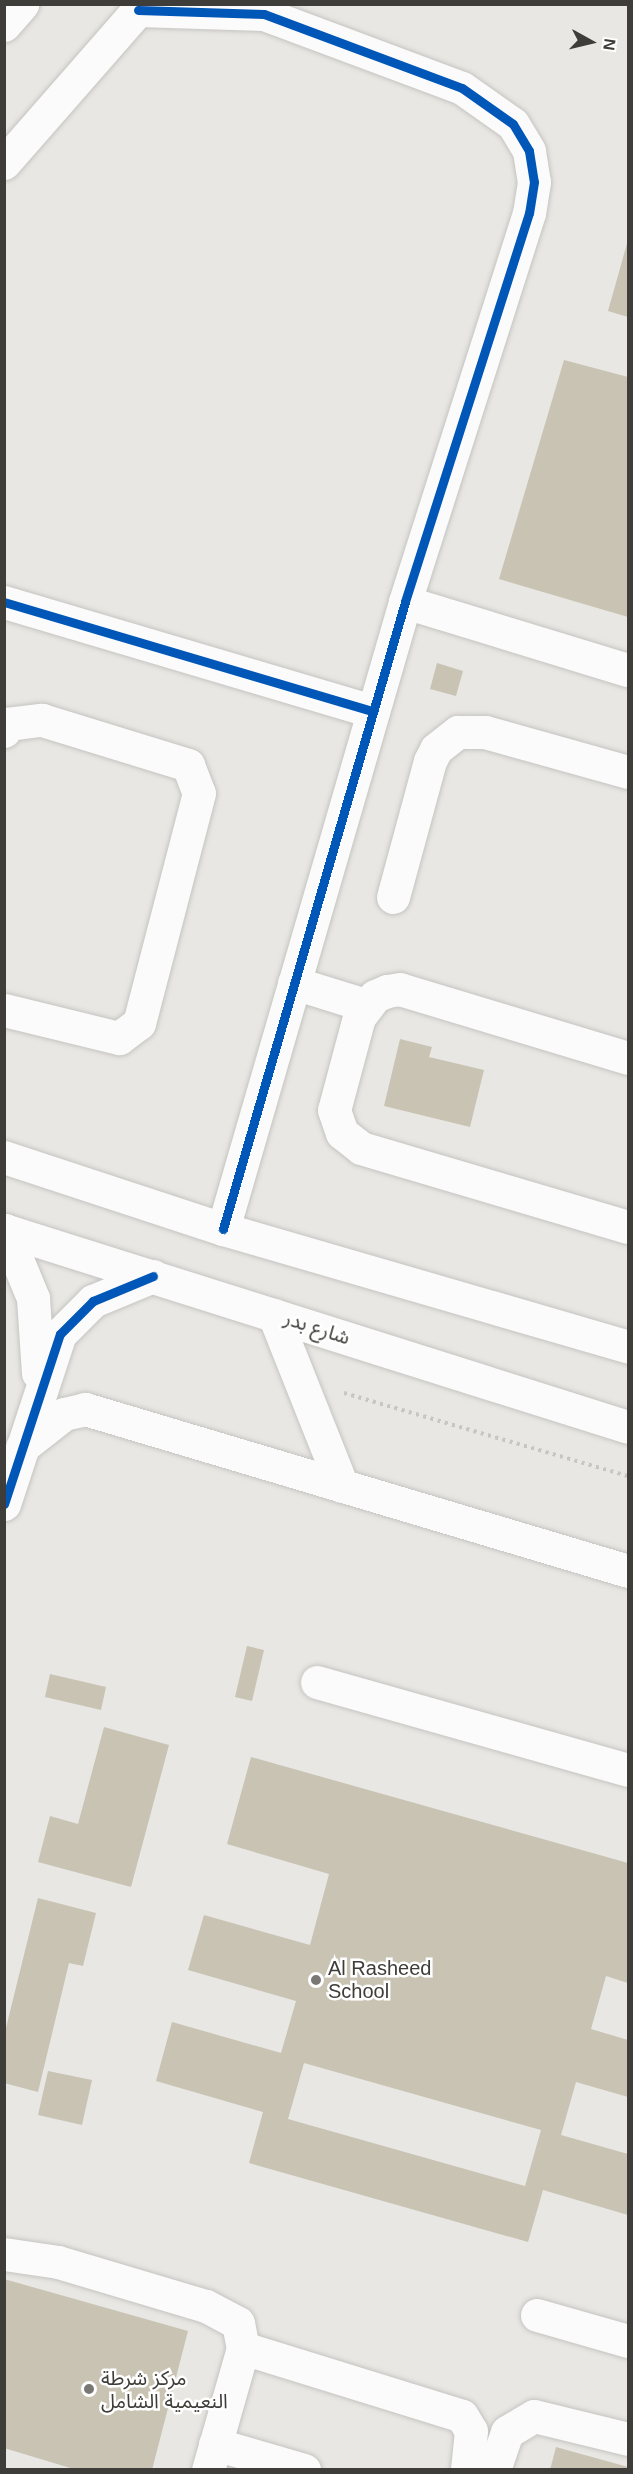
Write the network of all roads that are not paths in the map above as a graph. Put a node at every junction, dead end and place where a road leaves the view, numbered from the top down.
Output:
1 (22, 4) edge
2 (141, 7) edge
3 (260, 9) edge
4 (4, 25) edge
5 (4, 163) edge
6 (4, 602) edge
7 (405, 602) junction
8 (628, 670) edge
9 (373, 711) junction
10 (4, 730) edge
11 (628, 772) edge
12 (393, 897) dead end
13 (294, 983) junction
14 (365, 1005) junction
15 (4, 1010) edge
16 (628, 1058) edge
17 (4, 1157) edge
18 (628, 1227) edge
19 (223, 1229) junction
20 (4, 1230) edge
21 (153, 1276) junction
22 (274, 1315) junction
23 (628, 1347) edge
24 (38, 1393) junction
25 (628, 1427) edge
26 (22, 1447) junction
27 (342, 1486) junction
28 (4, 1504) edge
29 (628, 1571) edge
30 (317, 1682) dead end
31 (628, 1770) edge
32 (4, 2254) edge
33 (537, 2315) dead end
34 (628, 2341) edge
35 (243, 2348) junction
36 (628, 2439) edge
37 (212, 2457) edge
38 (304, 2469) edge
39 (467, 2469) edge
40 (494, 2469) edge

1 - 4 street
2 - 3 street
2 - 5 street
3 - 7 street
6 - 9 street
7 - 8 street
7 - 9 street
9 - 13 street
10 - 15 street
11 - 12 street
13 - 14 street
13 - 19 street
14 - 16 street
14 - 18 street
17 - 19 street
19 - 23 street
20 - 21 street, شارع بدر
20 - 24 street
21 - 22 street, شارع بدر
21 - 24 street
22 - 25 street, شارع بدر
22 - 27 street
24 - 26 street
26 - 27 street
26 - 28 street
27 - 29 street
30 - 31 street
32 - 35 street
33 - 34 street
35 - 37 street
35 - 39 street
36 - 40 street
37 - 38 street

